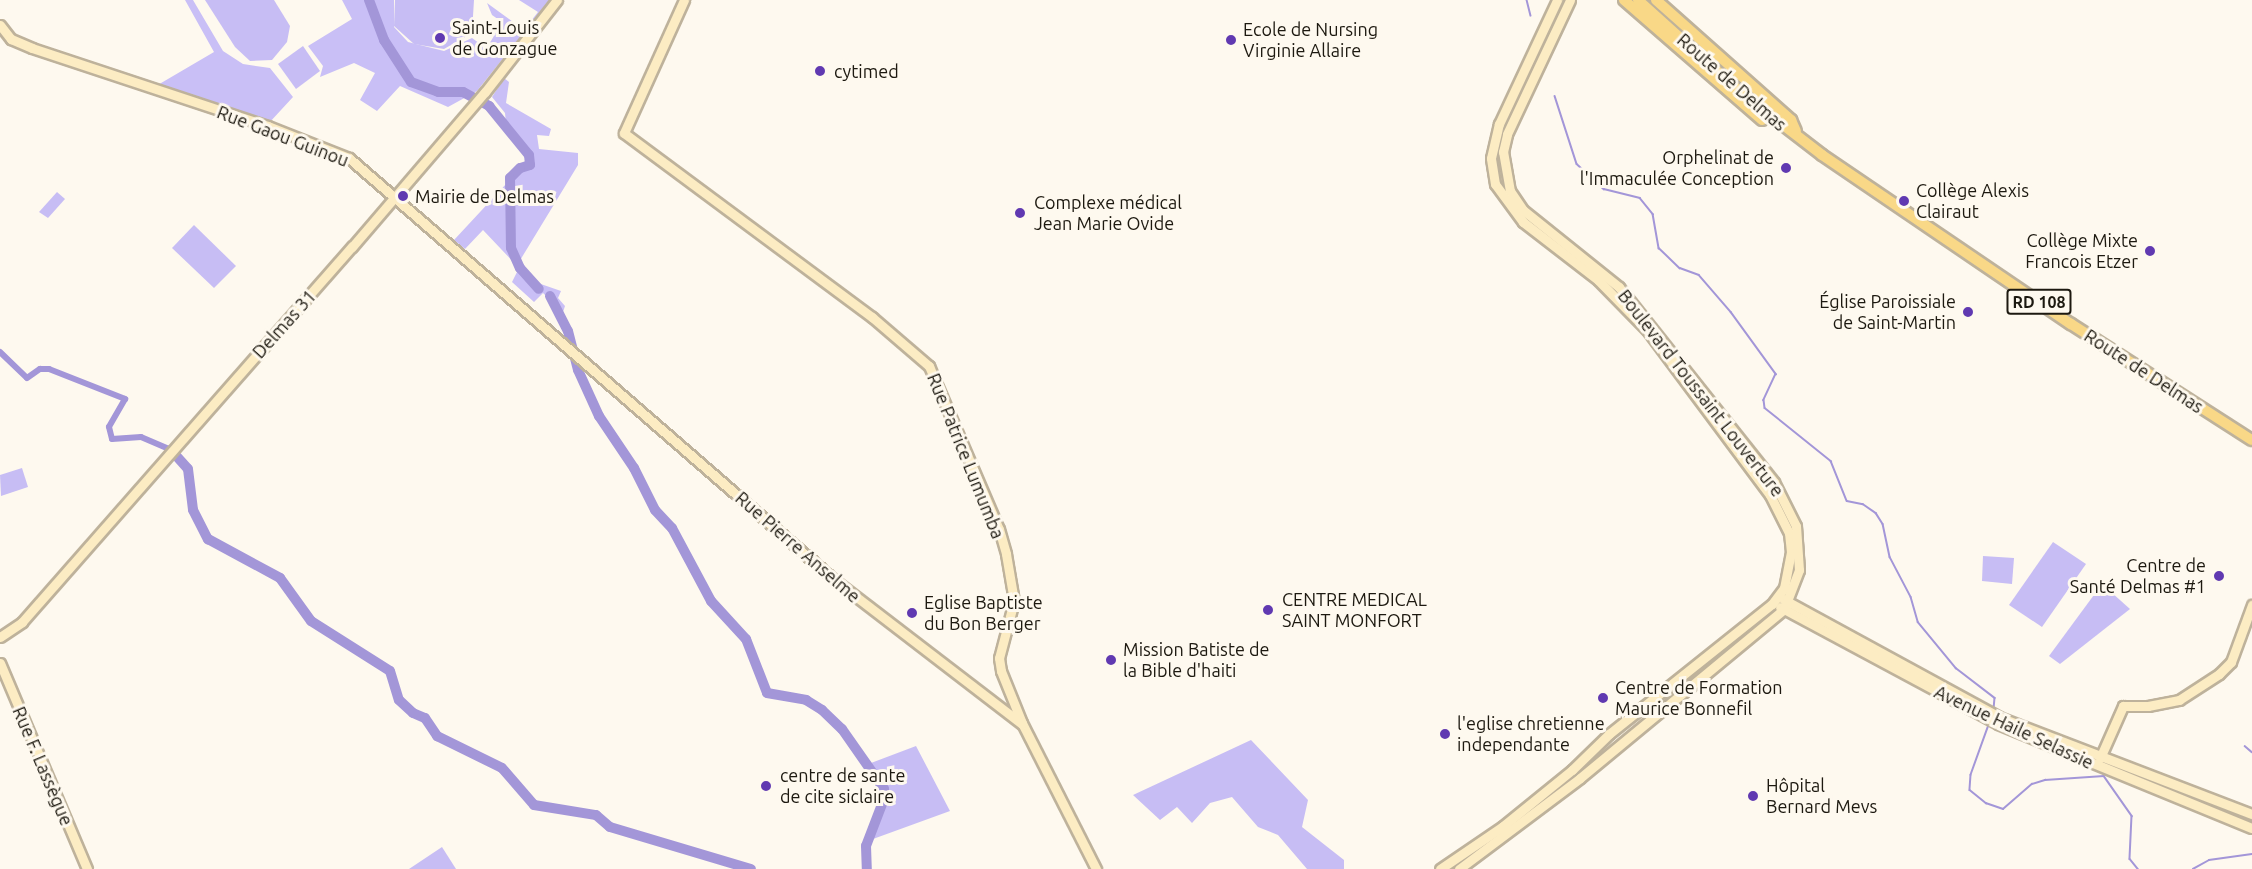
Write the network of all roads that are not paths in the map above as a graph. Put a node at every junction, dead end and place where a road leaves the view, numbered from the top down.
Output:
1 (557, 0) edge
2 (684, 0) edge
3 (1557, 0) edge
4 (1624, 0) edge
5 (1638, 0) edge
6 (1646, 0) edge
7 (1656, 0) edge
8 (1571, 1) edge
9 (0, 25) edge
10 (1695, 47) junction
11 (1795, 133) junction
12 (395, 196) junction
13 (560, 342) joint
14 (2252, 440) edge
15 (1774, 492) junction
16 (1775, 600) junction
17 (1786, 605) junction
18 (2252, 605) edge
19 (0, 637) edge
20 (0, 663) edge
21 (1693, 666) junction
22 (1701, 676) junction
23 (1999, 720) junction
24 (1022, 724) junction
25 (2102, 753) junction
26 (2096, 766) junction
27 (2252, 814) edge
28 (2252, 828) edge
29 (87, 869) edge
30 (1096, 869) edge
31 (1440, 869) edge
32 (1459, 869) edge

1 - 12 street, Delmas 31
2 - 24 street, Rue Patrice Lumumba
3 - 15 street, Boulevard Toussaint Louverture
4 - 11 main road
5 - 10 main road, Route de Delmas / RD 108
6 - 10 main road, Route de Delmas / RD 108
7 - 11 main road
8 - 15 street, Boulevard Toussaint Louverture
9 - 12 street, Rue Gaou Guinou
10 - 11 main road, Route de Delmas / RD 108
11 - 14 main road, Route de Delmas / RD 108
12 - 13 street, Rue Gaou Guinou
12 - 19 street, Delmas 31
13 - 24 street, Rue Pierre Anselme
15 - 16 street, Boulevard Toussaint Louverture
15 - 17 street, Boulevard Toussaint Louverture
16 - 17 street, Avenue Haile Selassie
16 - 21 street
17 - 22 street
17 - 23 street, Avenue Haile Selassie
18 - 25 street
20 - 29 street, Rue F. Lassègue
21 - 22 street
21 - 31 street
22 - 32 street
23 - 25 street, Avenue Haile Selassie
23 - 26 street, Avenue Haile Selassie
24 - 30 street, Rue Patrice Lumumba
25 - 26 street
25 - 27 street, Avenue Haile Selassie
26 - 28 street, Avenue Haile Selassie

